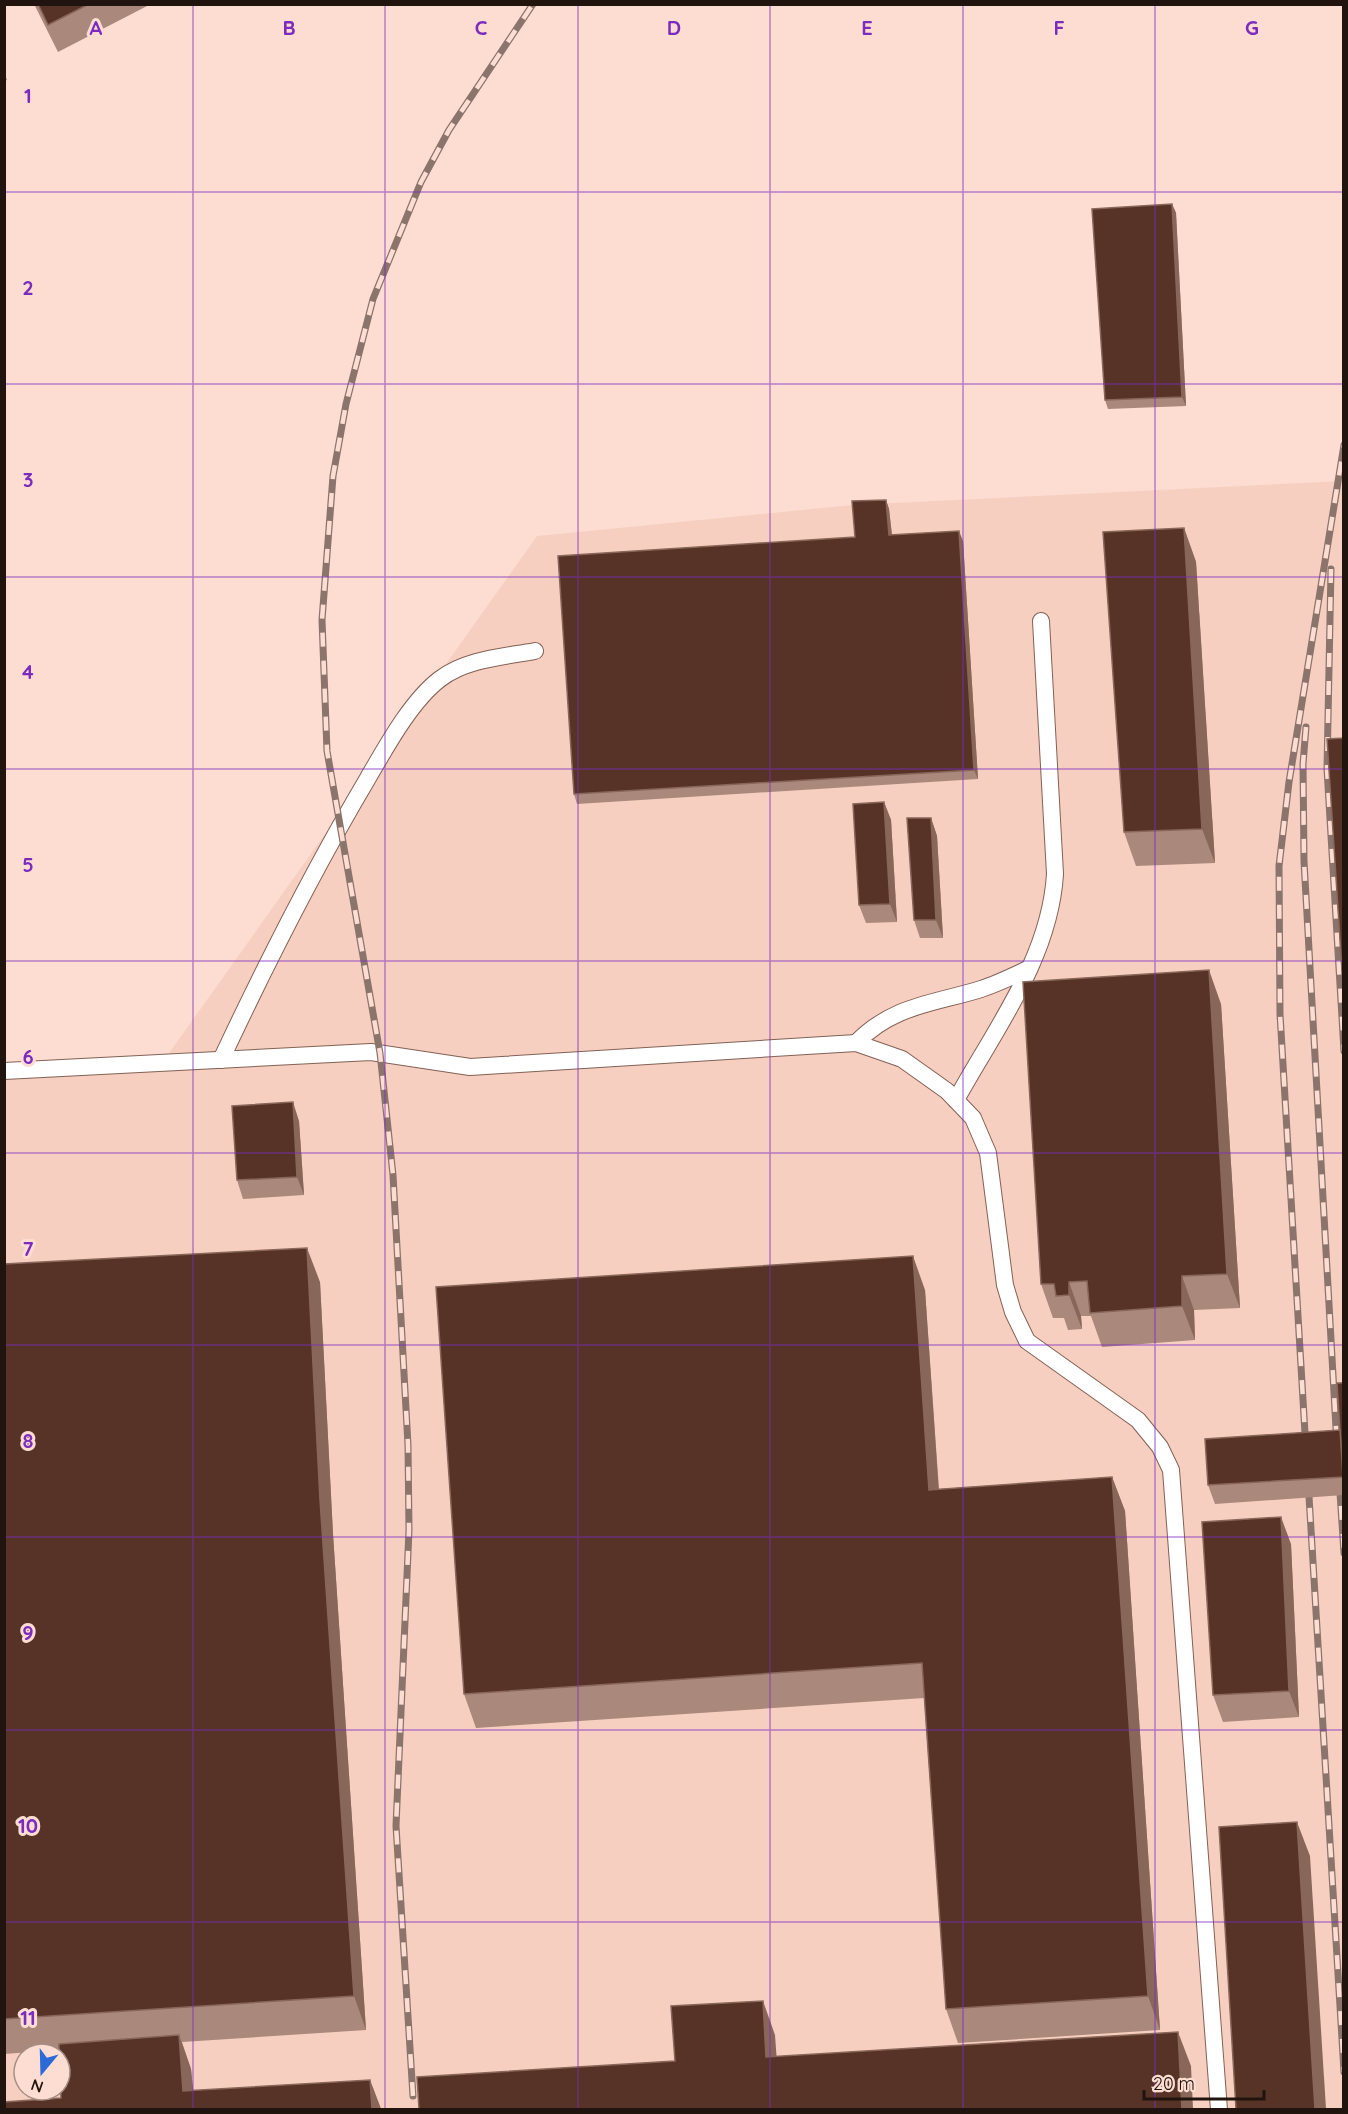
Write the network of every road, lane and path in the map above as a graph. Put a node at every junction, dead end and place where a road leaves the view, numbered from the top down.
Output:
1 (1041, 621) dead end
2 (535, 651) dead end
3 (1028, 969) junction
4 (856, 1043) junction
5 (221, 1060) junction
6 (4, 1071) edge
7 (956, 1101) junction
8 (1219, 2109) edge

1 - 3 lane
2 - 5 lane
3 - 4 lane
3 - 7 lane
4 - 5 lane
4 - 7 lane
5 - 6 lane
7 - 8 lane

